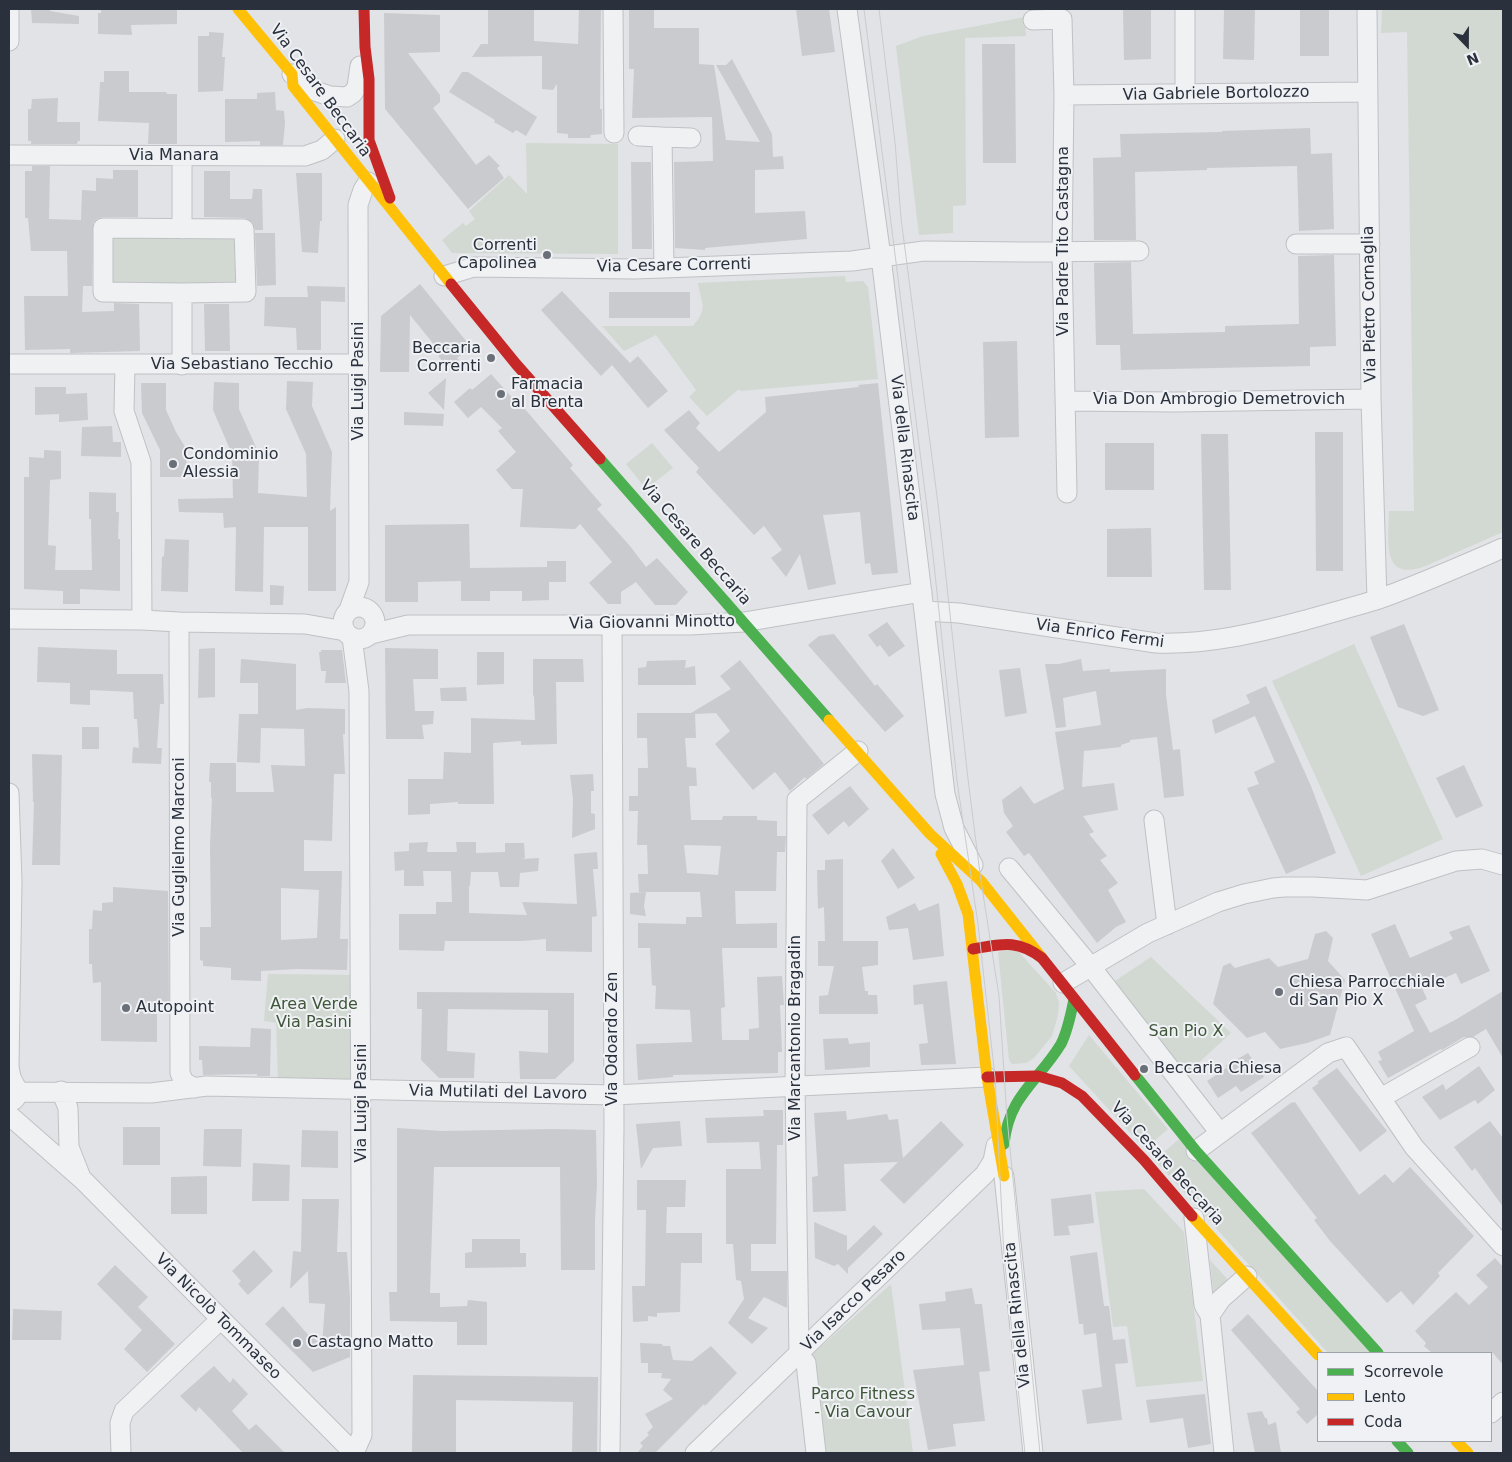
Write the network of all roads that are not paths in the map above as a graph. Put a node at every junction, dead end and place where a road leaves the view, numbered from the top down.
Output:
1 (9, 9) edge
2 (238, 9) edge
3 (364, 9) edge
4 (613, 9) edge
5 (847, 9) edge
6 (1185, 9) edge
7 (1367, 9) edge
8 (1033, 20) dead end
9 (9, 41) edge
10 (365, 47) junction
11 (292, 74) junction
12 (1368, 92) junction
13 (1185, 94) junction
14 (1064, 95) junction
15 (614, 134) dead end
16 (638, 136) dead end
17 (662, 137) junction
18 (690, 138) dead end
19 (334, 140) junction
20 (9, 155) edge
21 (182, 156) junction
22 (368, 182) junction
23 (396, 216) junction
24 (182, 229) junction
25 (1296, 244) dead end
26 (1370, 244) junction
27 (1140, 251) dead end
28 (1062, 252) junction
29 (881, 257) junction
30 (664, 268) junction
31 (444, 276) junction
32 (182, 293) junction
33 (9, 364) edge
34 (359, 364) junction
35 (125, 365) junction
36 (182, 365) junction
37 (1371, 399) junction
38 (1067, 400) junction
39 (1068, 493) dead end
40 (1503, 548) edge
41 (359, 582) junction
42 (922, 592) junction
43 (1384, 597) junction
44 (924, 611) junction
45 (371, 612) junction
46 (9, 619) edge
47 (142, 620) junction
48 (179, 622) junction
49 (744, 622) junction
50 (408, 624) junction
51 (612, 624) junction
52 (355, 627) junction
53 (858, 751) junction
54 (9, 793) edge
55 (1154, 820) dead end
56 (930, 834) junction
57 (1503, 865) edge
58 (1009, 868) dead end
59 (981, 881) junction
60 (1167, 925) junction
61 (972, 949) junction
62 (1042, 958) junction
63 (1091, 967) junction
64 (1063, 983) junction
65 (1074, 999) junction
66 (1470, 1047) dead end
67 (180, 1073) junction
68 (1038, 1076) junction
69 (987, 1077) junction
70 (795, 1085) junction
71 (194, 1088) junction
72 (61, 1091) junction
73 (362, 1091) junction
74 (160, 1092) junction
75 (613, 1095) junction
76 (13, 1097) edge
77 (1381, 1098) junction
78 (9, 1115) edge
79 (1220, 1133) junction
80 (997, 1140) junction
81 (60, 1150) junction
82 (1196, 1151) junction
83 (1004, 1176) junction
84 (1194, 1218) junction
85 (1503, 1246) edge
86 (1246, 1276) junction
87 (1210, 1315) junction
88 (221, 1319) junction
89 (1377, 1352) edge
90 (799, 1354) junction
91 (1317, 1354) edge
92 (1503, 1402) edge
93 (1492, 1413) edge
94 (1398, 1442) edge
95 (121, 1453) edge
96 (354, 1453) edge
97 (610, 1453) edge
98 (695, 1453) edge
99 (816, 1453) edge
100 (1033, 1453) edge
101 (1224, 1453) edge
102 (1408, 1453) edge

1 - 9 street
2 - 11 street, Via Cesare Beccaria
3 - 10 street, Via Cesare Beccaria
4 - 15 street
5 - 29 street, Via della Rinascita
6 - 13 street
7 - 12 street, Via Pietro Cornaglia
8 - 14 street, Via Padre Tito Castagna
10 - 11 street
10 - 23 street, Via Cesare Beccaria
11 - 19 street, Via Cesare Beccaria
12 - 13 street, Via Gabriele Bortolozzo
12 - 26 street, Via Pietro Cornaglia
13 - 14 street, Via Gabriele Bortolozzo
14 - 28 street, Via Padre Tito Castagna
16 - 17 street
17 - 18 street
17 - 30 street
19 - 21 street, Via Manara
19 - 22 street, Via Cesare Beccaria
20 - 21 street, Via Manara
21 - 24 street
22 - 23 street, Via Cesare Beccaria
22 - 34 street, Via Luigi Pasini
23 - 31 street, Via Cesare Beccaria
24 - 32 street
24 - 32 street
25 - 26 street
26 - 37 street, Via Pietro Cornaglia
27 - 28 street
28 - 29 street, Via Cesare Correnti
28 - 38 street, Via Padre Tito Castagna
29 - 30 street, Via Cesare Correnti
29 - 42 street, Via della Rinascita
30 - 31 street, Via Cesare Correnti
31 - 49 street, Via Cesare Beccaria
32 - 36 street
33 - 35 street, Via Sebastiano Tecchio
34 - 36 street, Via Sebastiano Tecchio
34 - 41 street, Via Luigi Pasini
35 - 36 street, Via Sebastiano Tecchio
35 - 47 street
37 - 38 street, Via Don Ambrogio Demetrovich
37 - 43 street, Via Pietro Cornaglia
38 - 39 street, Via Padre Tito Castagna
40 - 43 street, Via Enrico Fermi
41 - 45 street, Via Luigi Pasini
41 - 52 street, Via Luigi Pasini
42 - 44 street, Via della Rinascita
42 - 49 street, Via Giovanni Minotto
43 - 44 street, Via Enrico Fermi
44 - 59 street, Via della Rinascita
45 - 50 street, Via Giovanni Minotto
45 - 52 street
46 - 47 street
47 - 48 street
48 - 52 street, Via Giovanni Minotto
48 - 67 street, Via Guglielmo Marconi
49 - 51 street, Via Giovanni Minotto
49 - 53 street, Via Cesare Beccaria
50 - 51 street, Via Giovanni Minotto
50 - 52 street, Via Giovanni Minotto
51 - 75 street, Via Odoardo Zen
52 - 73 street, Via Luigi Pasini
53 - 56 street, Via Cesare Beccaria
53 - 70 street, Via Marcantonio Bragadin
54 - 76 street
55 - 60 street
56 - 59 street, Via Cesare Beccaria
56 - 61 street
57 - 60 street
58 - 63 street
59 - 62 street, Via Cesare Beccaria
60 - 63 street
61 - 62 street, Via Cesare Beccaria
61 - 69 street
62 - 64 street, Via Cesare Beccaria
63 - 64 street
63 - 79 street
64 - 65 street, Via Cesare Beccaria
65 - 68 street
65 - 82 street, Via Cesare Beccaria
66 - 77 street
67 - 71 street
67 - 74 street
68 - 69 street, Via Cesare Beccaria
68 - 83 street
68 - 84 street, Via Cesare Beccaria
69 - 70 street, Via Mutilati del Lavoro
69 - 80 street
70 - 75 street, Via Mutilati del Lavoro
70 - 90 street, Via Marcantonio Bragadin
71 - 73 street, Via Mutilati del Lavoro
71 - 74 street, Via Mutilati del Lavoro
72 - 74 street, Via Mutilati del Lavoro
72 - 76 street, Via Mutilati del Lavoro
72 - 81 street, Via Nicolò Tommaseo
73 - 75 street, Via Mutilati del Lavoro
73 - 96 street, Via Luigi Pasini
75 - 97 street, Via Odoardo Zen
77 - 79 street
77 - 85 street
78 - 81 street, Via Nicolò Tommaseo
79 - 82 street
80 - 83 street
80 - 90 street, Via Isacco Pesaro
81 - 88 street, Via Nicolò Tommaseo
82 - 89 street, Via Cesare Beccaria
83 - 100 street, Via della Rinascita
84 - 86 street, Via Cesare Beccaria
84 - 87 street
86 - 87 street
86 - 91 street, Via Cesare Beccaria
87 - 101 street
88 - 95 street
88 - 96 street, Via Nicolò Tommaseo
90 - 98 street, Via Isacco Pesaro
90 - 99 street, Via Marcantonio Bragadin
92 - 93 street
94 - 102 street

